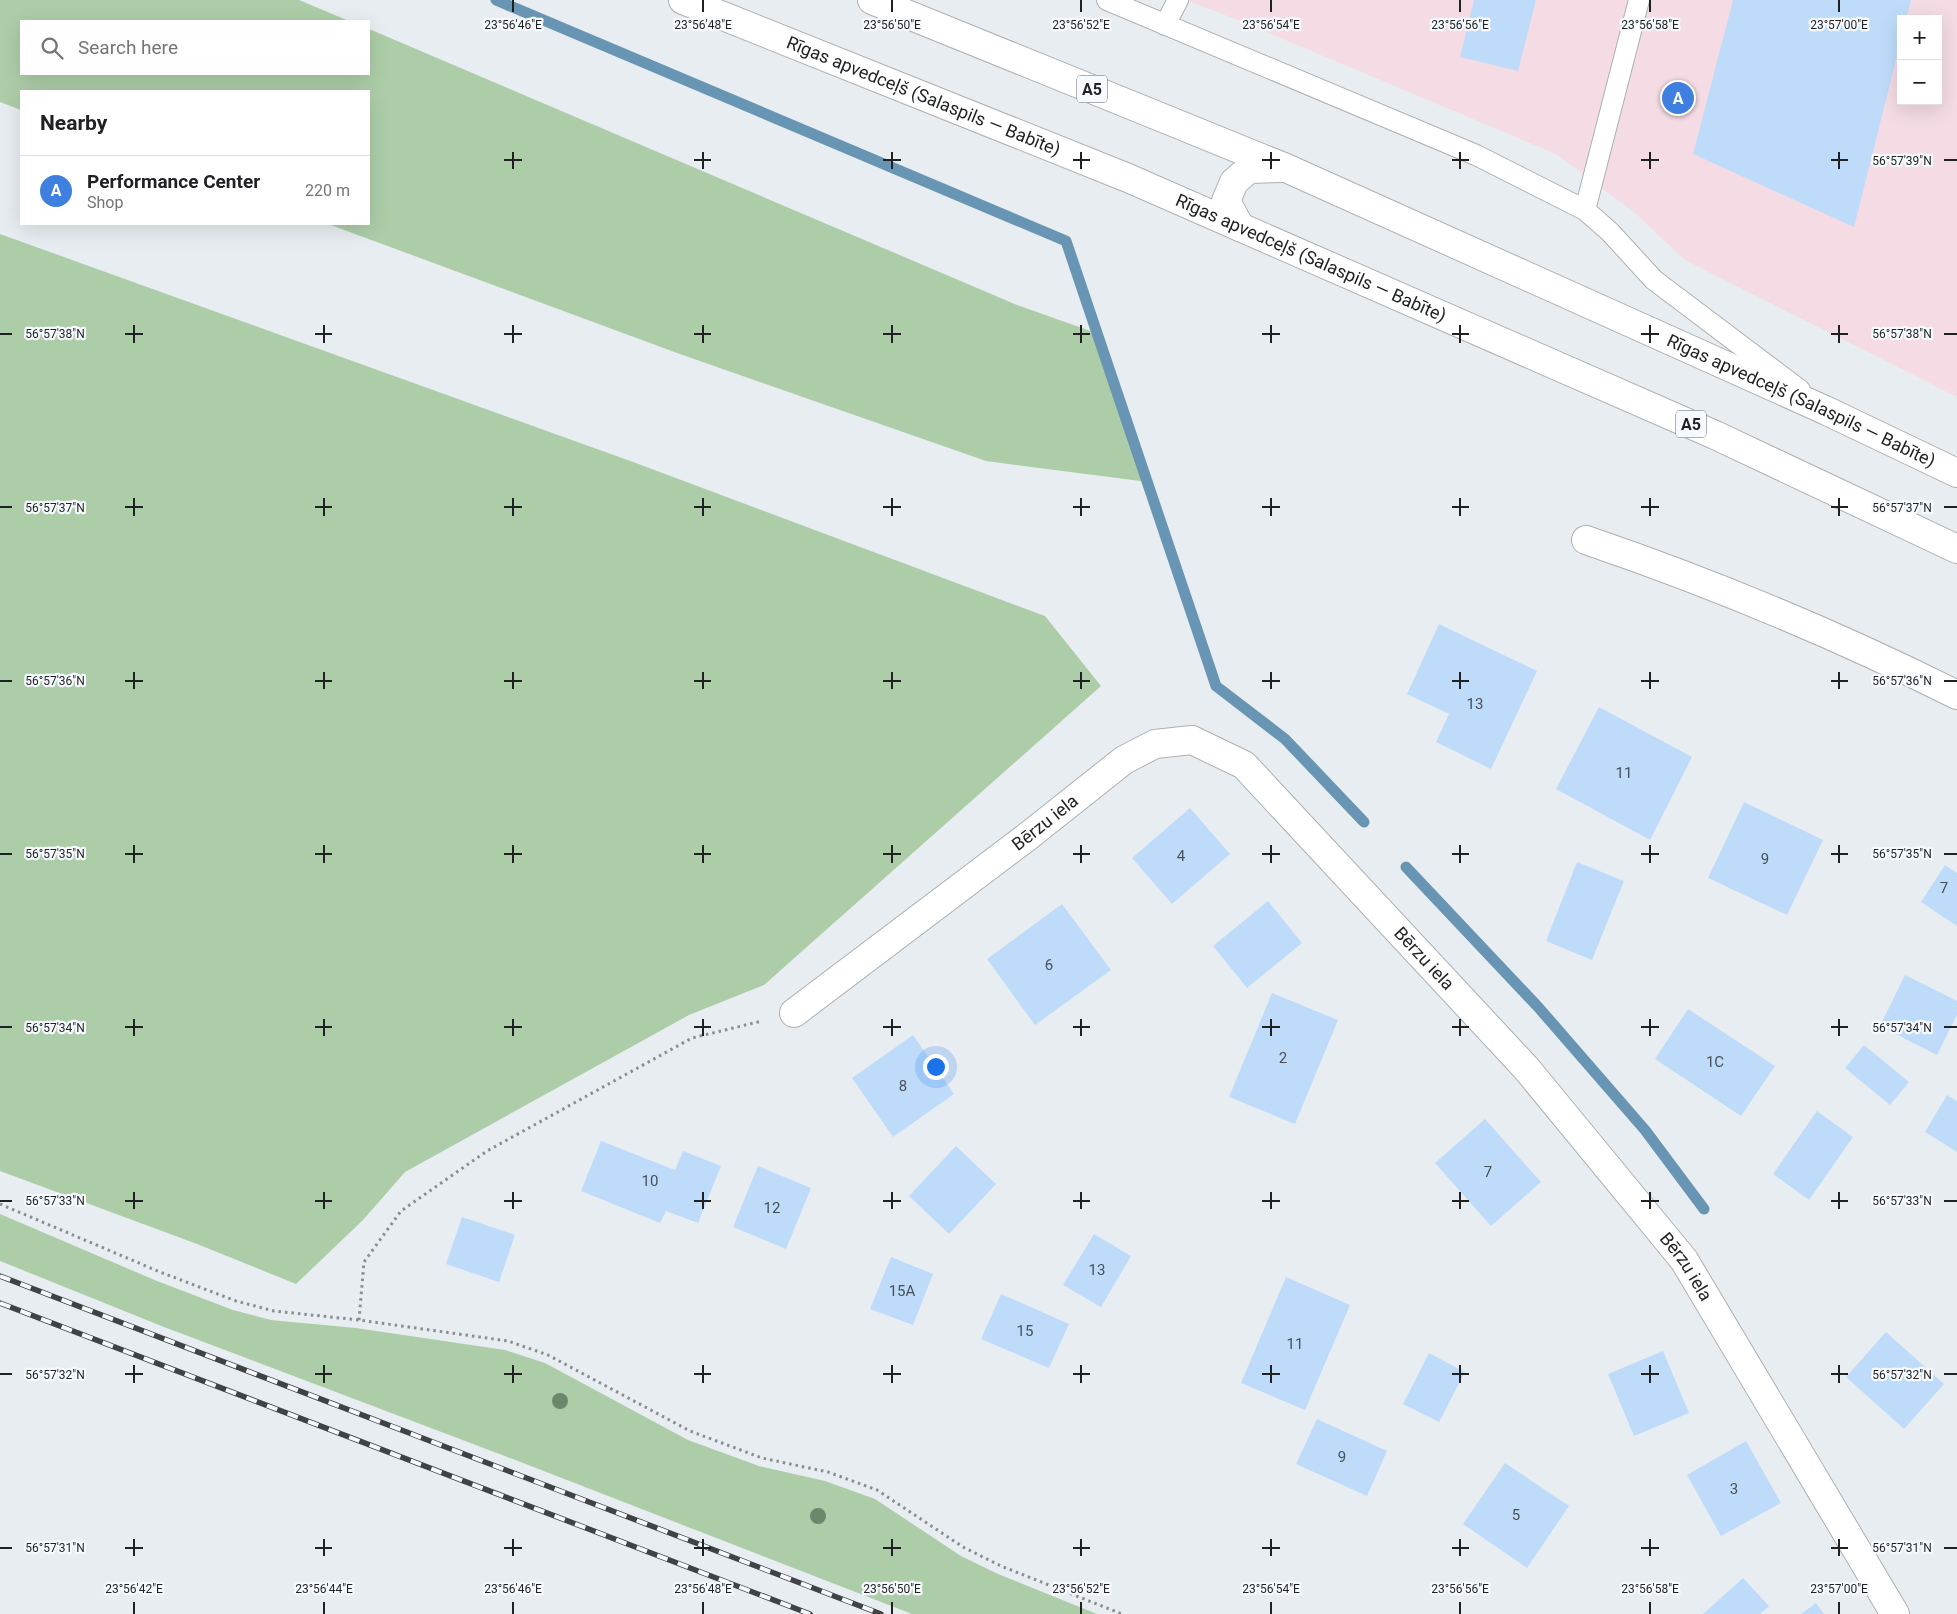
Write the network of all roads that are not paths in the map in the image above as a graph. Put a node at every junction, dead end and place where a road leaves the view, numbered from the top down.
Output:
1 (683, 0) edge
2 (872, 0) edge
3 (1107, 0) edge
4 (1178, 0) edge
5 (1639, 0) edge
6 (1166, 24) junction
7 (1286, 168) junction
8 (1585, 210) junction
9 (1240, 227) junction
10 (1827, 411) junction
11 (1957, 473) edge
12 (1586, 540) dead end
13 (1957, 549) edge
14 (1957, 695) edge
15 (794, 1013) road end
16 (1895, 1614) edge

1 - 9 main road, Rīgas apvedceļš (Salaspils — Babīte) / A5
2 - 7 main road, Rīgas apvedceļš (Salaspils — Babīte) / A5
3 - 6 lane
4 - 6 lane
5 - 8 lane
6 - 8 lane
7 - 9 main road
7 - 10 main road, Rīgas apvedceļš (Salaspils — Babīte) / A5
8 - 10 lane
9 - 13 main road, Rīgas apvedceļš (Salaspils — Babīte) / A5
10 - 11 main road, Rīgas apvedceļš (Salaspils — Babīte) / A5
12 - 14 main road
15 - 16 main road, Bērzu iela

